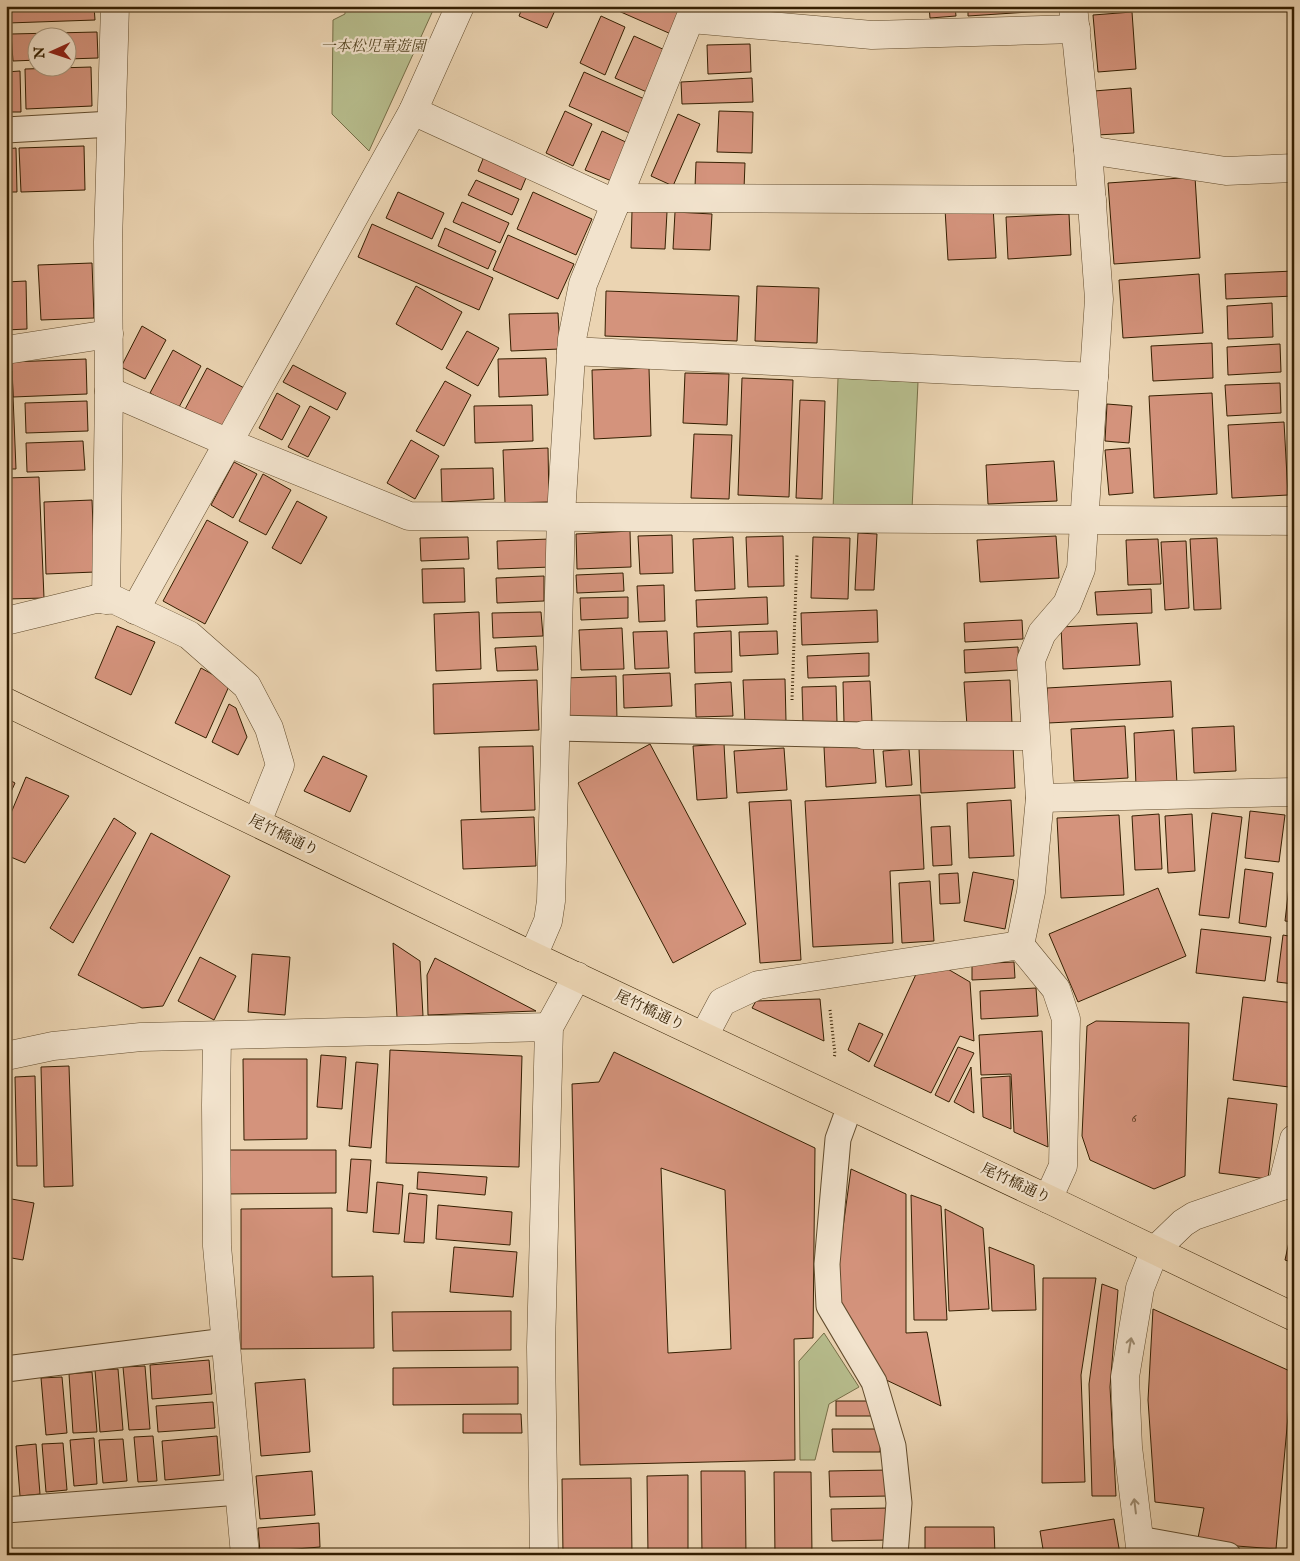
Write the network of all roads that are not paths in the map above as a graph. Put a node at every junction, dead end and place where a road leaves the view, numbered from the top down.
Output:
1 (114, 6) edge
2 (460, 6) edge
3 (693, 12) edge
4 (1074, 18) edge
5 (413, 111) junction
6 (112, 124) junction
7 (6, 130) edge
8 (1088, 150) junction
9 (1294, 168) edge
10 (1092, 200) junction
11 (617, 201) junction
12 (109, 334) junction
13 (6, 350) edge
14 (571, 351) junction
15 (1094, 377) junction
16 (109, 390) junction
17 (229, 443) junction
18 (561, 516) junction
19 (1084, 520) junction
20 (1294, 521) edge
21 (106, 600) junction
22 (135, 610) junction
23 (6, 621) edge
24 (6, 702) edge
25 (556, 728) junction
26 (864, 735) joint
27 (1035, 736) junction
28 (1294, 792) edge
29 (1040, 798) junction
30 (257, 822) junction
31 (1020, 944) junction
32 (533, 956) junction
33 (577, 976) junction
34 (550, 1027) junction
35 (217, 1036) junction
36 (704, 1036) junction
37 (6, 1056) edge
38 (850, 1106) junction
39 (1294, 1139) edge
40 (1288, 1184) edge
41 (1048, 1198) junction
42 (1155, 1250) junction
43 (1294, 1317) edge
44 (226, 1341) junction
45 (6, 1369) edge
46 (239, 1492) junction
47 (6, 1510) edge
48 (1140, 1547) edge
49 (245, 1555) edge
50 (544, 1555) edge
51 (895, 1555) edge
52 (1228, 1555) edge

1 - 6 street
2 - 5 street
3 - 4 street
3 - 11 street
4 - 8 street
5 - 11 street
5 - 17 street
6 - 7 lane
6 - 12 street
8 - 9 street
8 - 10 street
10 - 11 street
10 - 15 street
11 - 14 street
12 - 13 street
12 - 16 street
14 - 15 street
14 - 18 street
15 - 19 street
16 - 17 street
16 - 21 street
17 - 18 street
17 - 22 street
18 - 19 street
18 - 25 street
19 - 20 street
19 - 27 street
21 - 22 street
21 - 23 street
22 - 30 street
24 - 30 main road, 尾竹橋通り
25 - 26 lane
25 - 32 street
26 - 27 street
27 - 29 street
28 - 29 street
29 - 31 street
30 - 32 main road, 尾竹橋通り
31 - 36 street
31 - 41 street
32 - 33 main road, 尾竹橋通り
33 - 34 street
33 - 36 main road, 尾竹橋通り
34 - 35 street
34 - 50 street
35 - 37 street
35 - 44 street
36 - 38 main road, 尾竹橋通り
38 - 41 main road, 尾竹橋通り
38 - 51 lane
39 - 40 street
40 - 42 street
41 - 42 main road, 尾竹橋通り
42 - 43 main road, 尾竹橋通り
48 -> 42 street
44 - 45 lane
44 - 46 street
46 - 47 lane
46 - 49 street
48 - 52 lane

